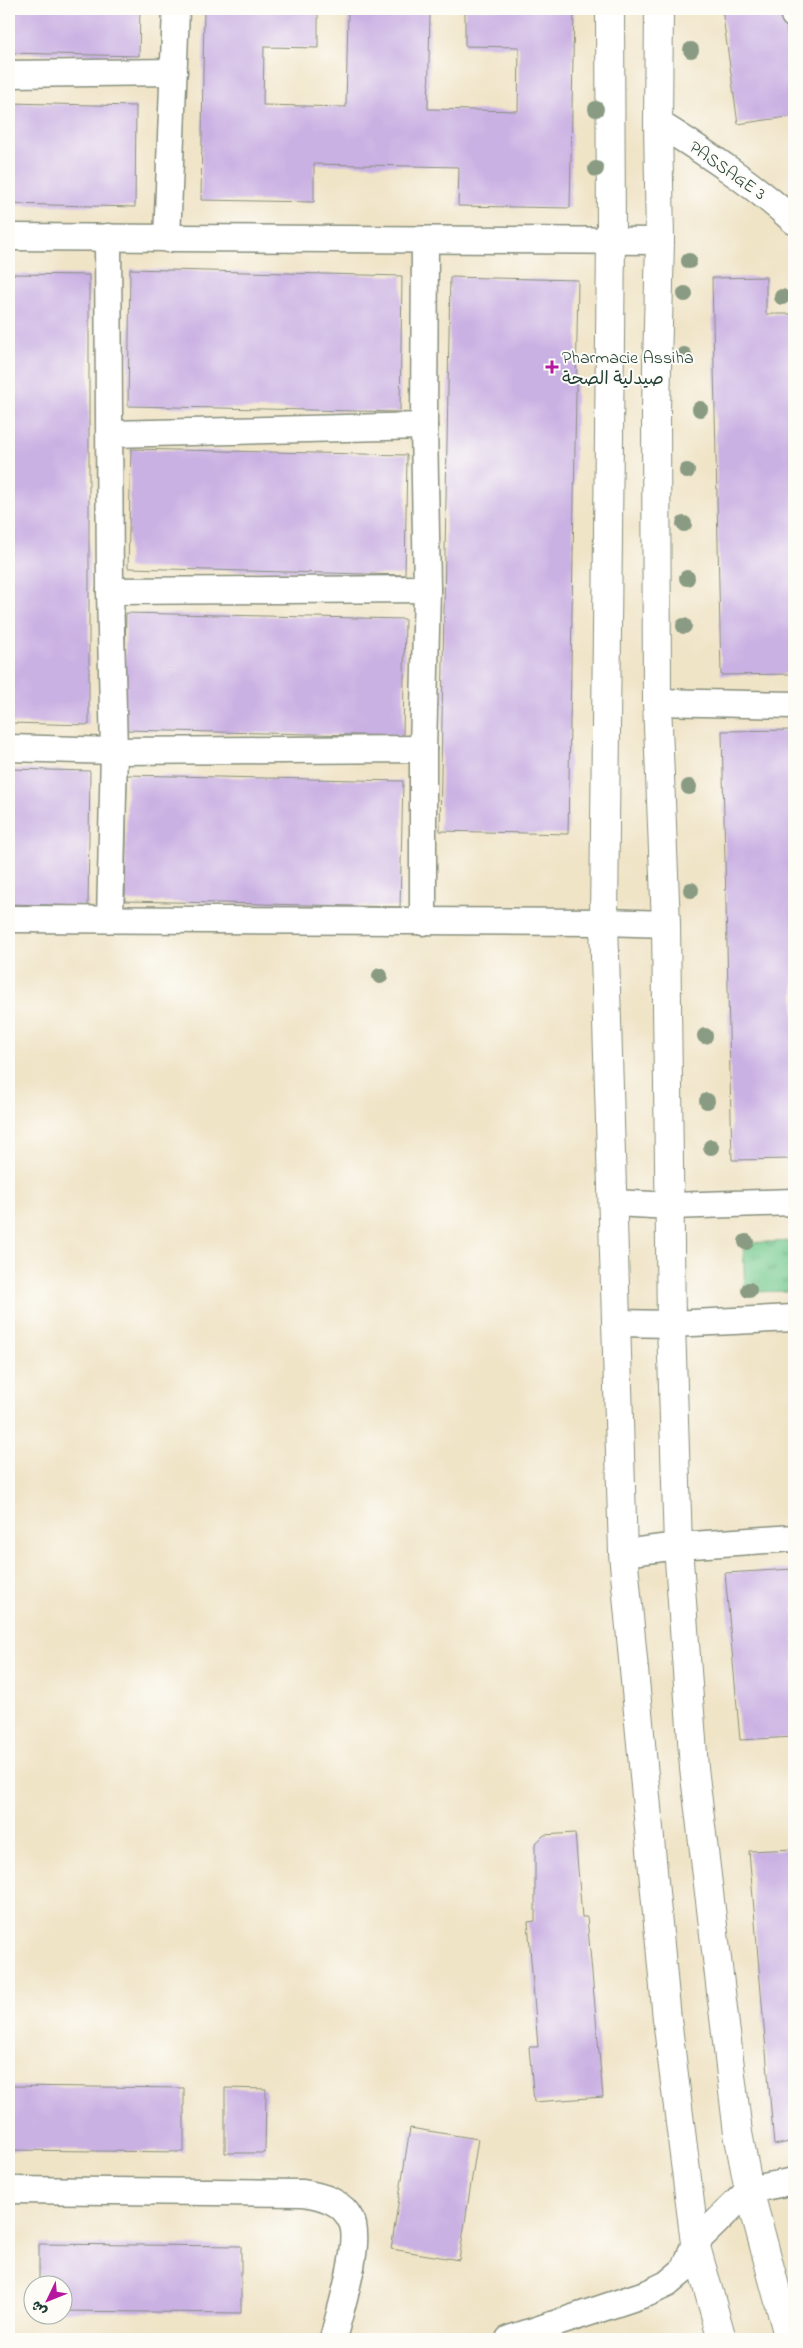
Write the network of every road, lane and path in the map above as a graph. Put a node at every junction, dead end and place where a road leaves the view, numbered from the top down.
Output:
1 (176, 9) edge
2 (610, 9) edge
3 (659, 9) edge
4 (793, 9) edge
5 (794, 15) edge
6 (174, 72) junction
7 (9, 74) edge
8 (658, 123) junction
9 (794, 221) edge
10 (9, 237) edge
11 (108, 237) junction
12 (167, 239) junction
13 (611, 240) junction
14 (425, 241) junction
15 (660, 241) junction
16 (424, 426) junction
17 (111, 434) junction
18 (427, 589) junction
19 (110, 591) junction
20 (657, 702) junction
21 (794, 705) edge
22 (9, 748) edge
23 (423, 750) junction
24 (114, 751) junction
25 (9, 919) edge
26 (110, 919) junction
27 (423, 922) junction
28 (604, 922) junction
29 (666, 924) junction
30 (794, 1202) edge
31 (614, 1203) junction
32 (671, 1206) junction
33 (794, 1318) edge
34 (616, 1323) junction
35 (671, 1324) junction
36 (794, 1538) edge
37 (678, 1546) junction
38 (623, 1553) junction
39 (794, 2181) edge
40 (9, 2190) edge
41 (749, 2190) junction
42 (695, 2243) junction
43 (541, 2334) edge
44 (333, 2339) edge
45 (509, 2339) edge
46 (722, 2339) edge
47 (789, 2339) edge

1 - 6 street
2 - 13 main road
3 - 8 main road
4 - 5 street
6 - 7 street
6 - 12 street
8 - 9 street, PASSAGE 3
8 - 15 main road
10 - 11 street
11 - 12 street
11 - 17 street
12 - 14 street
13 - 14 street
13 - 15 street
13 - 28 main road
14 - 16 street
15 - 20 main road
16 - 17 street
16 - 18 street
17 - 19 street
18 - 19 street
18 - 23 street
19 - 24 street
20 - 21 street
20 - 29 main road
22 - 24 street
23 - 24 street
23 - 27 street
24 - 26 street
25 - 26 street
26 - 27 street
27 - 28 street
28 - 29 street
28 - 31 main road
29 - 32 main road
30 - 32 street
31 - 32 street
31 - 34 main road
32 - 35 main road
33 - 35 street
34 - 35 street
34 - 38 main road
35 - 37 main road
36 - 37 street
37 - 38 street
37 - 41 main road
38 - 42 main road
39 - 41 street
40 - 44 street
41 - 42 street
41 - 47 main road
42 - 43 street
42 - 46 main road
43 - 45 street

